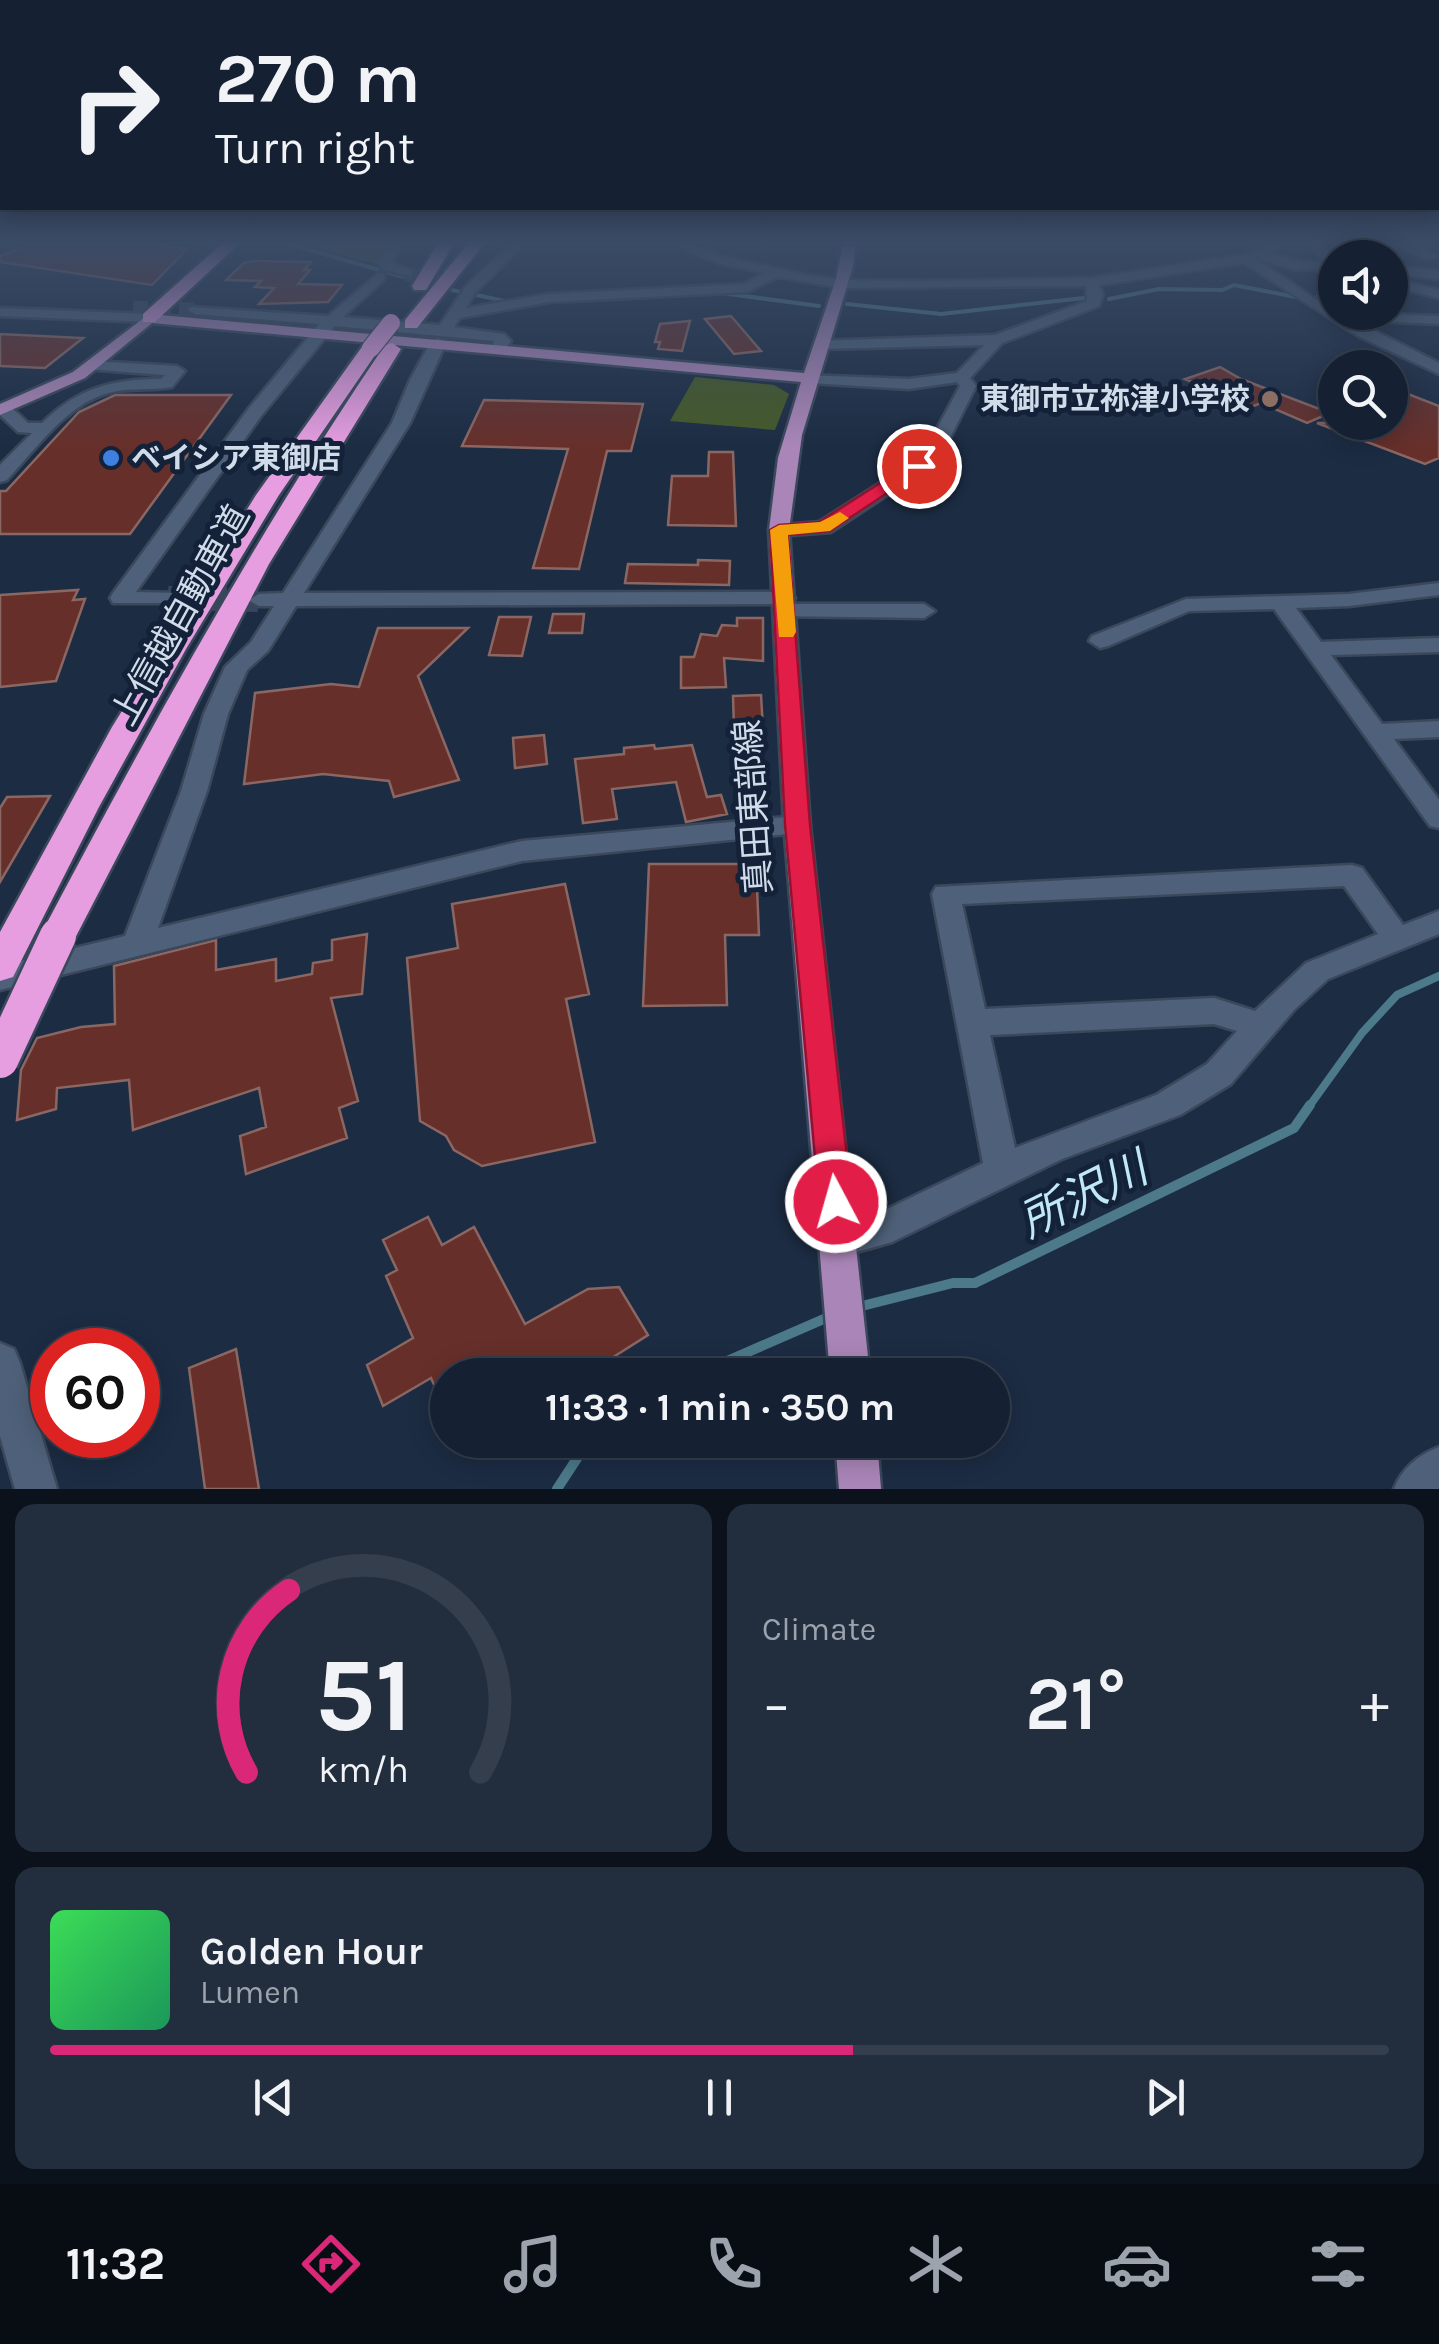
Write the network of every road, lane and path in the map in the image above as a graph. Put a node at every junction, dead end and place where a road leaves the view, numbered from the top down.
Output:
1 (28, 309) edge
2 (159, 309) tunnel mouth
3 (344, 309) edge
4 (401, 309) edge
5 (416, 309) edge
6 (457, 309) edge
7 (480, 309) edge
8 (829, 309) edge
9 (1082, 309) edge
10 (195, 310) tunnel mouth
11 (0, 312) edge
12 (455, 314) junction
13 (150, 318) junction
14 (1408, 318) edge
15 (1439, 320) edge
16 (324, 328) junction
17 (1362, 330) edge
18 (391, 336) junction
19 (442, 337) junction
20 (997, 340) junction
21 (822, 344) junction
22 (92, 366) junction
23 (1439, 369) edge
24 (962, 377) junction
25 (810, 378) junction
26 (2, 409) edge
27 (47, 428) junction
28 (0, 476) edge
29 (779, 530) junction
30 (1439, 589) edge
31 (168, 598) tunnel mouth
32 (259, 600) tunnel mouth
33 (287, 601) junction
34 (1280, 602) junction
35 (785, 604) junction
36 (924, 611) dead end
37 (1100, 641) dead end
38 (1439, 645) edge
39 (1316, 649) junction
40 (1439, 729) edge
41 (1376, 732) junction
42 (1439, 819) edge
43 (797, 825) junction
44 (1439, 922) edge
45 (1396, 938) junction
46 (138, 942) junction
47 (0, 966) edge
48 (0, 978) edge
49 (971, 1023) junction
50 (1263, 1028) junction
51 (0, 1060) edge
52 (1002, 1171) junction
53 (840, 1255) junction
54 (849, 1357) edge
55 (0, 1362) edge
56 (857, 1458) edge
57 (1439, 1468) edge
58 (36, 1489) edge
59 (860, 1489) edge
60 (1415, 1489) edge

1 - 11 street
2 - 13 highway
3 - 16 street
4 - 18 highway, 上信越自動車道
5 - 18 highway, 上信越自動車道
6 - 12 street
7 - 12 street
8 - 21 main road, 真田東部線
9 - 20 street
10 - 16 street
11 - 13 street
12 - 19 street
13 - 16 main road
13 - 22 main road
14 - 15 street
16 - 19 main road
16 - 31 street
17 - 23 street
18 - 47 highway, 上信越自動車道
18 - 51 highway, 上信越自動車道, bridge
19 - 25 main road
19 - 33 street
20 - 21 street
20 - 24 street
21 - 25 main road, 真田東部線
22 - 26 main road
22 - 27 street
24 - 25 street
24 - 29 street
25 - 29 main road, 真田東部線
26 - 27 street
27 - 28 street
29 - 35 main road, 真田東部線
30 - 34 street
32 - 33 street
33 - 35 street
33 - 46 street
34 - 37 street
34 - 39 street
35 - 36 street
35 - 43 main road, 真田東部線
38 - 39 street
39 - 41 street
40 - 41 street
41 - 42 street
43 - 46 street
43 - 53 main road, 真田東部線
44 - 45 street
45 - 49 street
45 - 50 street
46 - 48 street
49 - 50 street
49 - 52 street
50 - 52 street
52 - 53 street
53 - 54 main road, 真田東部線
55 - 58 street
56 - 59 main road
57 - 60 street

